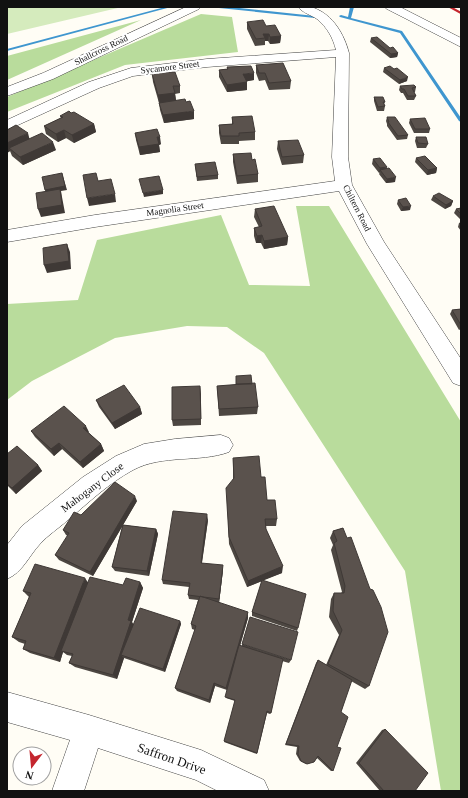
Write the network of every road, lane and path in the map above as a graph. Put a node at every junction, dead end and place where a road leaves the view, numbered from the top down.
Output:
1 (195, 7) edge
2 (304, 7) edge
3 (391, 7) edge
4 (461, 44) edge
5 (343, 54) junction
6 (7, 92) edge
7 (7, 126) edge
8 (344, 185) junction
9 (7, 236) edge
10 (461, 377) edge
11 (221, 445) dead end
12 (7, 566) edge
13 (7, 707) edge
14 (89, 730) junction
15 (68, 791) edge
16 (253, 791) edge

1 - 6 street, Shallcross Road
2 - 5 street, Chiltern Road
3 - 4 street
5 - 7 street, Sycamore Street
5 - 8 street, Chiltern Road
8 - 9 street, Magnolia Street
8 - 10 street, Chiltern Road
11 - 12 street, Mahogany Close
13 - 14 street, Saffron Drive
14 - 15 street
14 - 16 street, Saffron Drive

